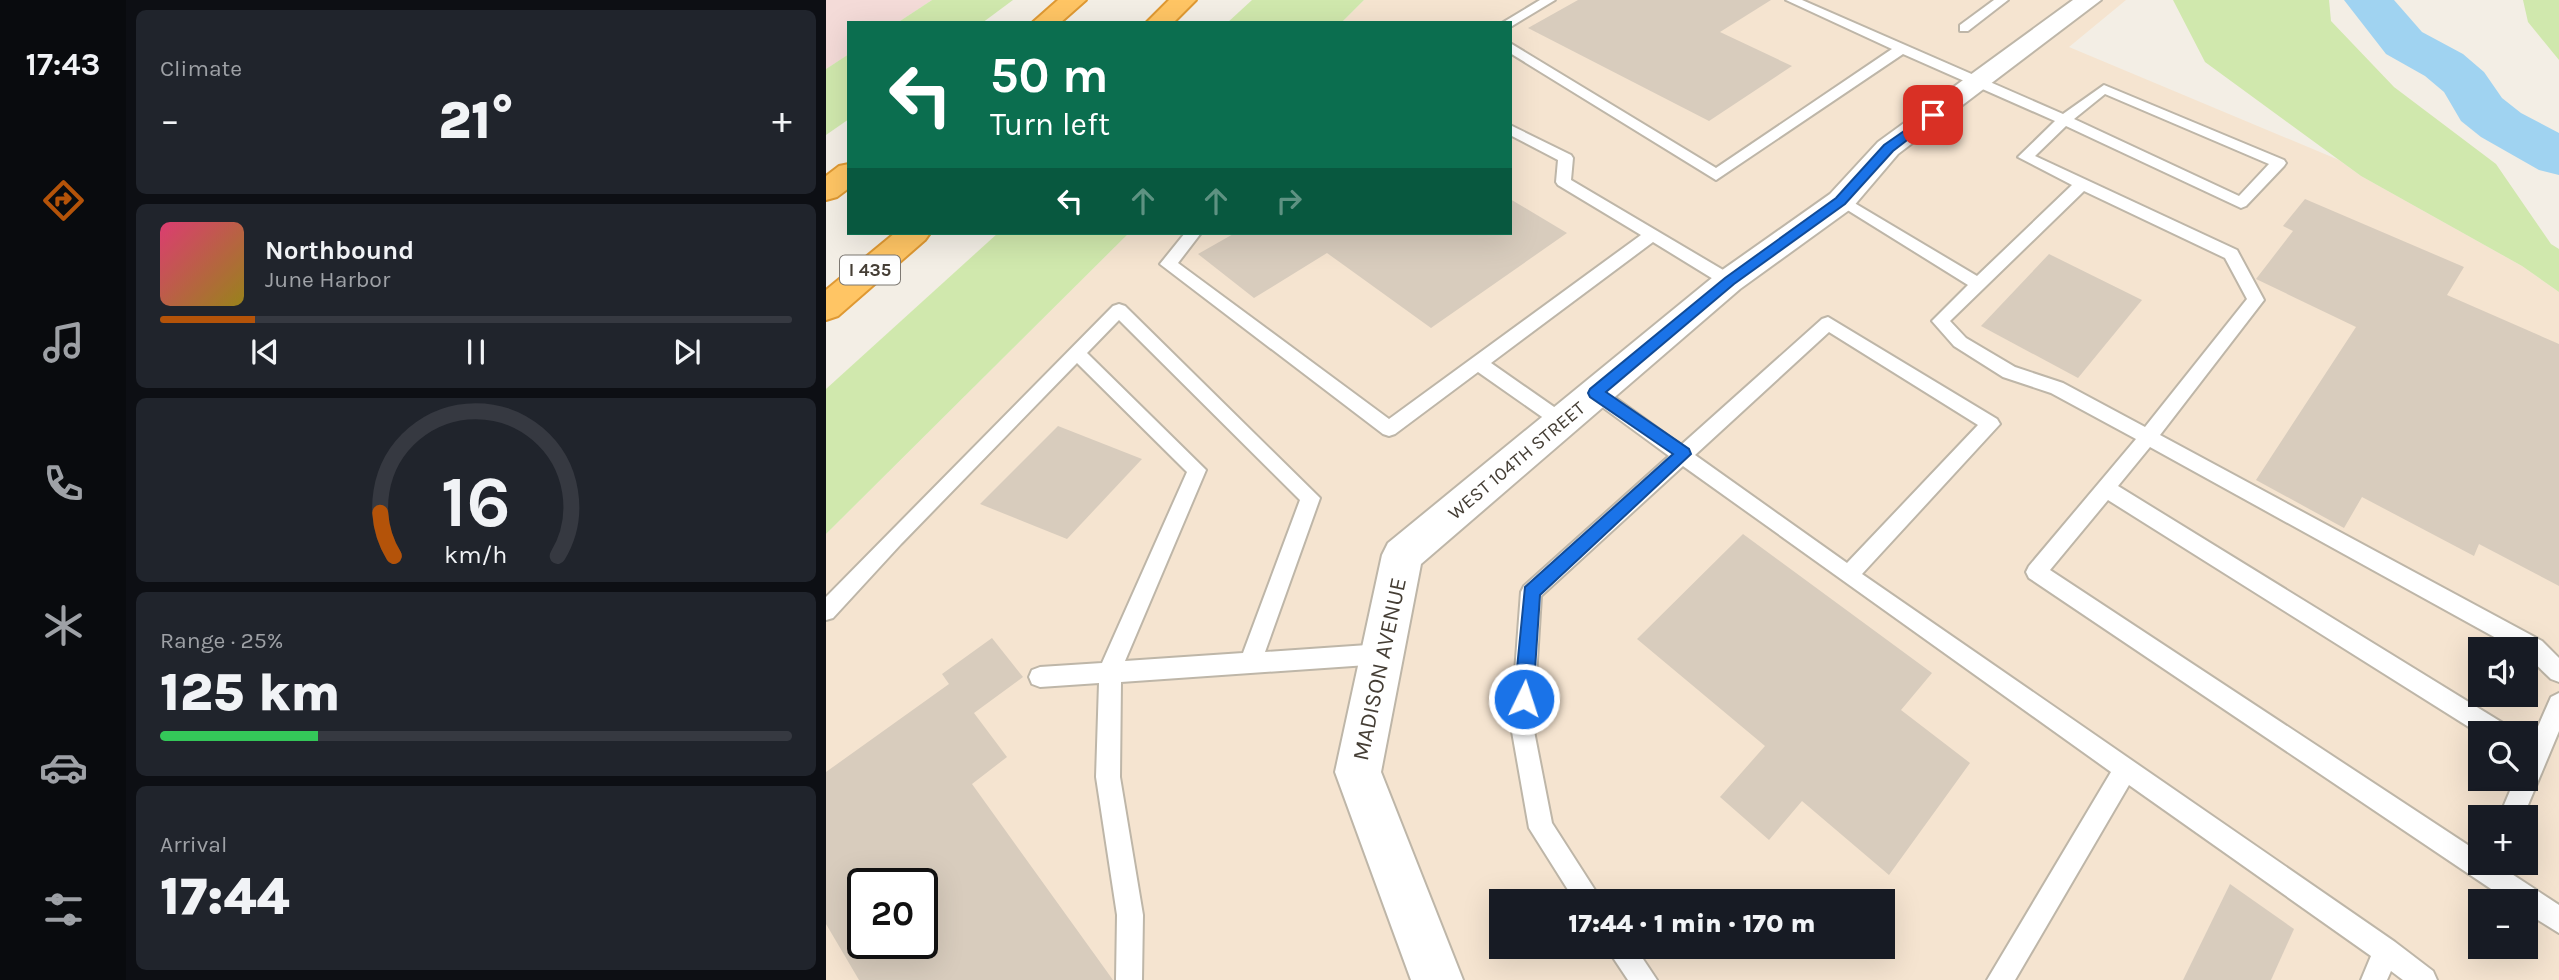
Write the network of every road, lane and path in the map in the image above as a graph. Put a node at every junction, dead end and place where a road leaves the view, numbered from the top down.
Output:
1 (1074, 0) edge
2 (1184, 0) edge
3 (1549, 0) edge
4 (1792, 0) edge
5 (2002, 0) edge
6 (2089, 0) edge
7 (1047, 21) edge
8 (1160, 21) edge
9 (1512, 21) edge
10 (1964, 28) dead end
11 (1512, 48) edge
12 (1902, 48) junction
13 (1978, 82) junction
14 (2064, 120) junction
15 (1512, 130) edge
16 (847, 174) edge
17 (2082, 184) junction
18 (826, 190) edge
19 (1841, 201) junction
20 (912, 235) edge
21 (1192, 235) edge
22 (1652, 235) junction
23 (1729, 281) junction
24 (1977, 283) junction
25 (826, 308) edge
26 (1077, 353) junction
27 (1478, 363) junction
28 (1596, 393) junction
29 (1561, 421) junction
30 (2148, 437) junction
31 (1684, 454) junction
32 (2105, 488) junction
33 (1402, 555) joint
34 (1848, 575) junction
35 (826, 611) edge
36 (1382, 654) junction
37 (1251, 662) junction
38 (1110, 670) junction
39 (2559, 672) edge
40 (1040, 677) dead end
41 (2559, 704) edge
42 (2479, 721) edge
43 (2538, 742) edge
44 (2126, 769) junction
45 (2468, 854) edge
46 (2498, 875) edge
47 (1581, 889) edge
48 (2559, 920) edge
49 (2386, 951) junction
50 (1628, 959) edge
51 (1129, 980) edge
52 (1437, 980) edge
53 (1644, 980) edge
54 (2000, 980) edge
55 (2374, 980) edge
56 (2424, 980) edge

1 - 7 highway
2 - 8 highway
3 - 9 lane
4 - 12 lane
5 - 10 lane
6 - 13 street, WEST 104TH STREET
11 - 12 lane
12 - 13 lane
13 - 14 lane
13 - 19 street, WEST 104TH STREET
14 - 14 lane
14 - 17 lane
15 - 22 lane
16 - 18 highway
17 - 24 lane
17 - 30 lane
19 - 23 street, WEST 104TH STREET
19 - 24 lane
20 - 25 highway, I 435
21 - 27 lane
22 - 23 lane
22 - 27 lane
23 - 28 street, WEST 104TH STREET
24 - 30 lane
26 - 35 lane
26 - 37 lane
26 - 38 lane
27 - 29 lane
28 - 29 street, WEST 104TH STREET
28 - 31 lane
29 - 33 street, WEST 104TH STREET
30 - 32 lane
30 - 39 lane
31 - 34 lane
31 - 34 lane
31 - 47 lane
32 - 42 lane
32 - 45 lane
33 - 36 street, MADISON AVENUE
34 - 44 lane
36 - 37 lane
36 - 52 street, MADISON AVENUE
37 - 38 lane
38 - 40 lane
38 - 51 lane
41 - 43 lane
44 - 49 lane
44 - 54 lane
46 - 48 lane
49 - 55 lane
49 - 56 lane
50 - 53 lane

